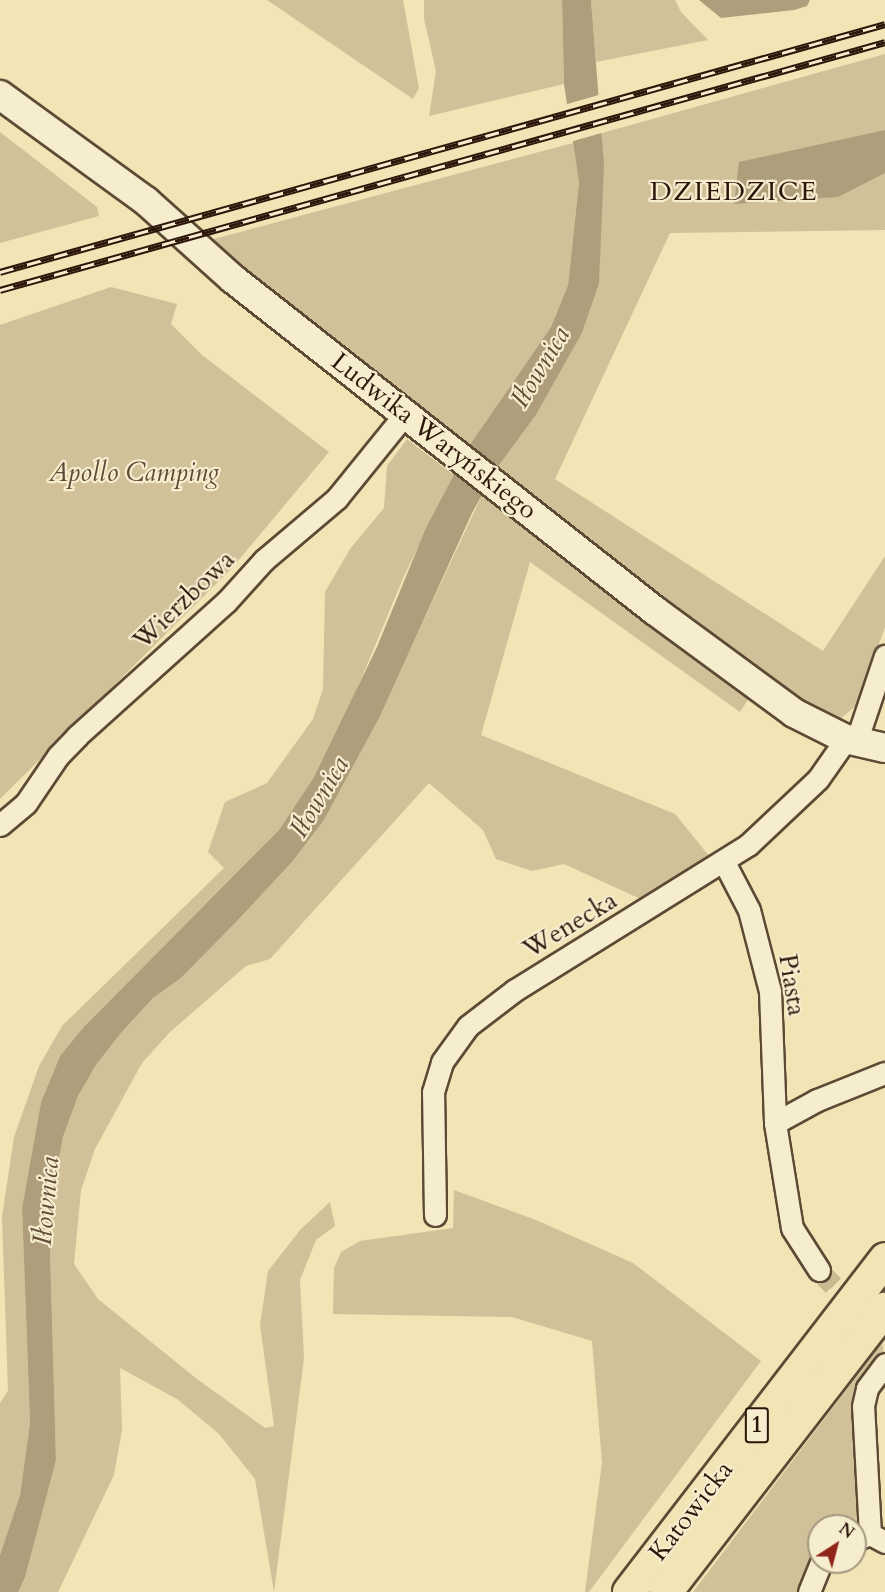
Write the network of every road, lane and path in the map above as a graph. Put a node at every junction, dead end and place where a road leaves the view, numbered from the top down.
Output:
1 (0, 95) edge
2 (405, 414) junction
3 (885, 656) edge
4 (851, 740) junction
5 (885, 748) edge
6 (0, 825) edge
7 (724, 862) junction
8 (885, 1073) edge
9 (775, 1123) junction
10 (435, 1215) dead end
11 (885, 1258) edge
12 (819, 1270) tunnel mouth
13 (885, 1309) edge
14 (885, 1364) edge
15 (870, 1539) edge
16 (816, 1574) edge
17 (629, 1592) edge
18 (666, 1592) edge
19 (809, 1592) edge

1 - 2 street, Ludwika Waryńskiego
2 - 4 street, Ludwika Waryńskiego
2 - 6 street, Wierzbowa
3 - 4 street, Wenecka
4 - 5 street, Ludwika Waryńskiego
4 - 7 street, Wenecka
7 - 9 street, Piasta
7 - 10 street, Wenecka
8 - 9 street
9 - 12 street, Piasta
11 - 17 main road, Katowicka / 1
13 - 18 main road, Katowicka / 1
14 - 15 street
16 - 19 street

